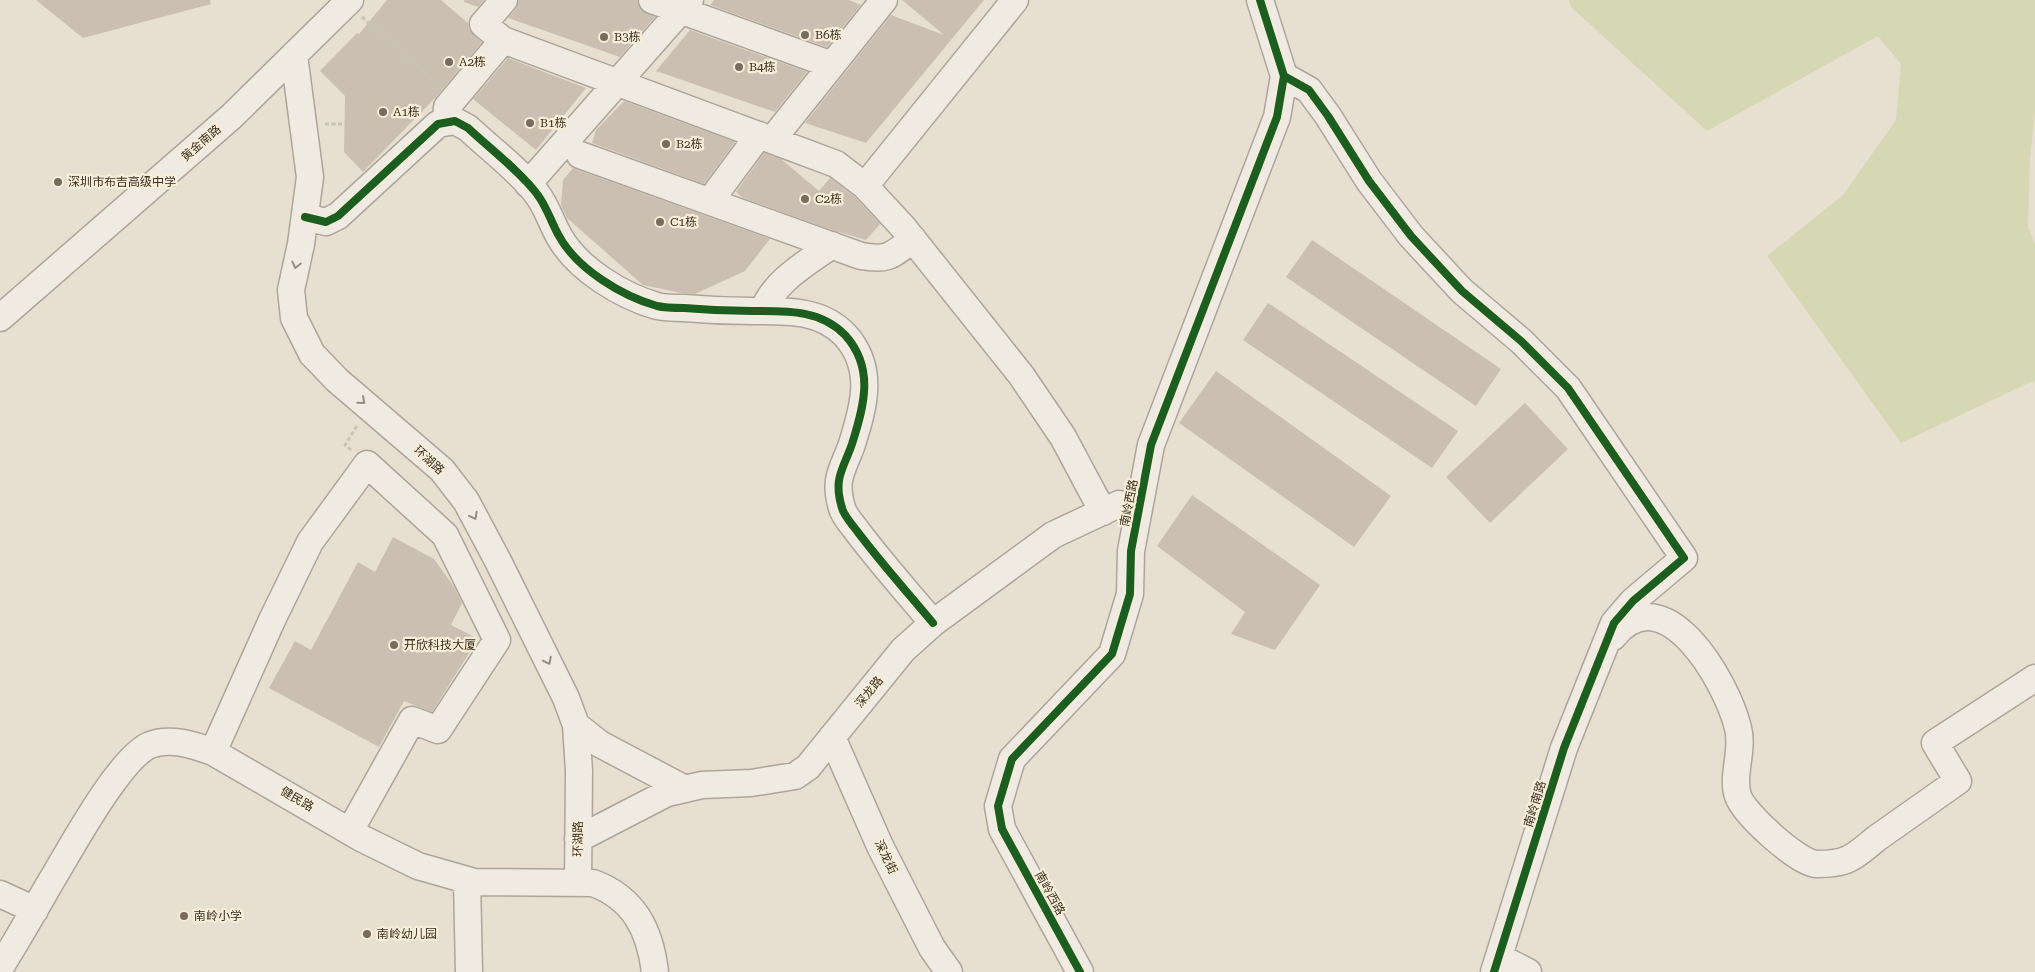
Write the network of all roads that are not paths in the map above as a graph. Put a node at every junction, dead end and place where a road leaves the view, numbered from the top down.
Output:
1 (504, 0) edge
2 (652, 0) edge
3 (1015, 0) edge
4 (1260, 0) edge
5 (348, 2) edge
6 (877, 2) edge
7 (686, 5) edge
8 (503, 40) junction
9 (294, 55) junction
10 (832, 65) junction
11 (1284, 76) junction
12 (619, 83) junction
13 (450, 110) junction
14 (765, 138) junction
15 (580, 155) dead end
16 (528, 184) junction
17 (865, 186) junction
18 (710, 201) junction
19 (305, 217) junction
20 (913, 239) junction
21 (832, 245) junction
22 (764, 311) junction
23 (0, 318) edge
24 (1142, 493) junction
25 (1103, 512) junction
26 (933, 623) junction
27 (1606, 646) junction
28 (2035, 678) edge
29 (576, 725) junction
30 (832, 737) junction
31 (213, 752) junction
32 (685, 789) junction
33 (350, 831) junction
34 (578, 838) junction
35 (467, 880) junction
36 (578, 883) junction
37 (0, 894) edge
38 (35, 910) junction
39 (1497, 964) edge
40 (0, 968) edge
41 (469, 972) edge
42 (655, 972) edge
43 (949, 972) edge
44 (1080, 972) edge
45 (1528, 972) edge

1 - 8 street
2 - 7 street
3 - 17 street
4 - 11 street, 南岭西路
5 - 9 street, 黄金南路
6 - 10 street
7 - 10 street
7 - 12 street
8 - 12 street
8 - 13 street
9 - 19 street, 环湖路
9 - 23 street, 黄金南路
10 - 14 street
11 - 24 street, 南岭西路
11 - 27 street
12 - 14 street
12 - 16 street
13 - 16 street
13 - 19 street
14 - 17 street
14 - 18 street
15 - 18 street
16 - 22 street
17 - 20 street
18 - 21 street
19 -> 29 street, 环湖路
20 - 21 street
20 - 25 street
21 - 22 street
22 - 26 street
24 - 25 street, 深龙路
24 - 44 street, 南岭西路
25 - 26 street, 深龙路
26 - 30 street, 深龙路
27 - 28 street
27 - 39 street, 南岭南路
29 - 32 street
29 - 34 street, 环湖路
30 - 32 street, 深龙路
30 - 43 street, 深龙街
31 - 33 street, 健民路
31 - 33 street
31 - 38 street, 健民路
32 - 34 street, 深龙路
33 - 35 street, 健民路
34 - 36 street, 环湖路
35 - 36 street, 健民路
35 - 41 street
36 - 42 street, 健民路
37 - 38 street
38 - 40 street, 健民路
39 - 45 street

